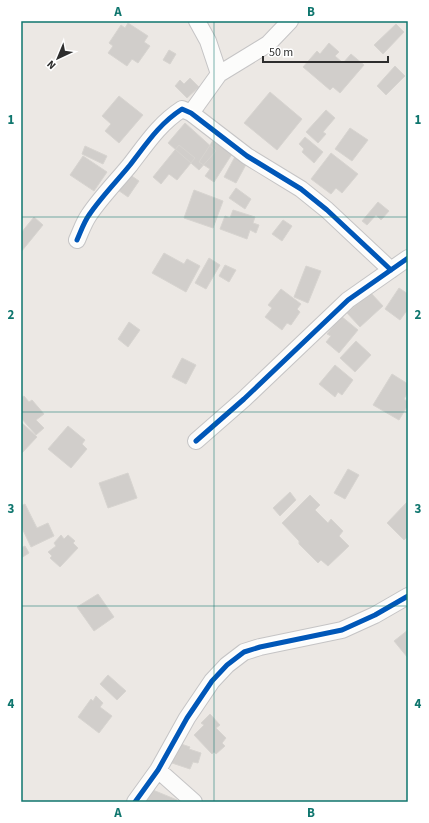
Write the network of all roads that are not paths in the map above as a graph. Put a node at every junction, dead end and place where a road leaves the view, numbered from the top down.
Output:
1 (197, 21) edge
2 (290, 21) edge
3 (219, 74) junction
4 (191, 114) junction
5 (77, 240) dead end
6 (408, 258) edge
7 (391, 270) junction
8 (196, 441) dead end
9 (408, 596) edge
10 (158, 770) junction
11 (135, 802) edge
12 (194, 802) edge

1 - 3 street
2 - 3 street
3 - 4 street
4 - 5 street
4 - 7 street
6 - 7 street
7 - 8 street
9 - 10 street
10 - 11 street
10 - 12 street

